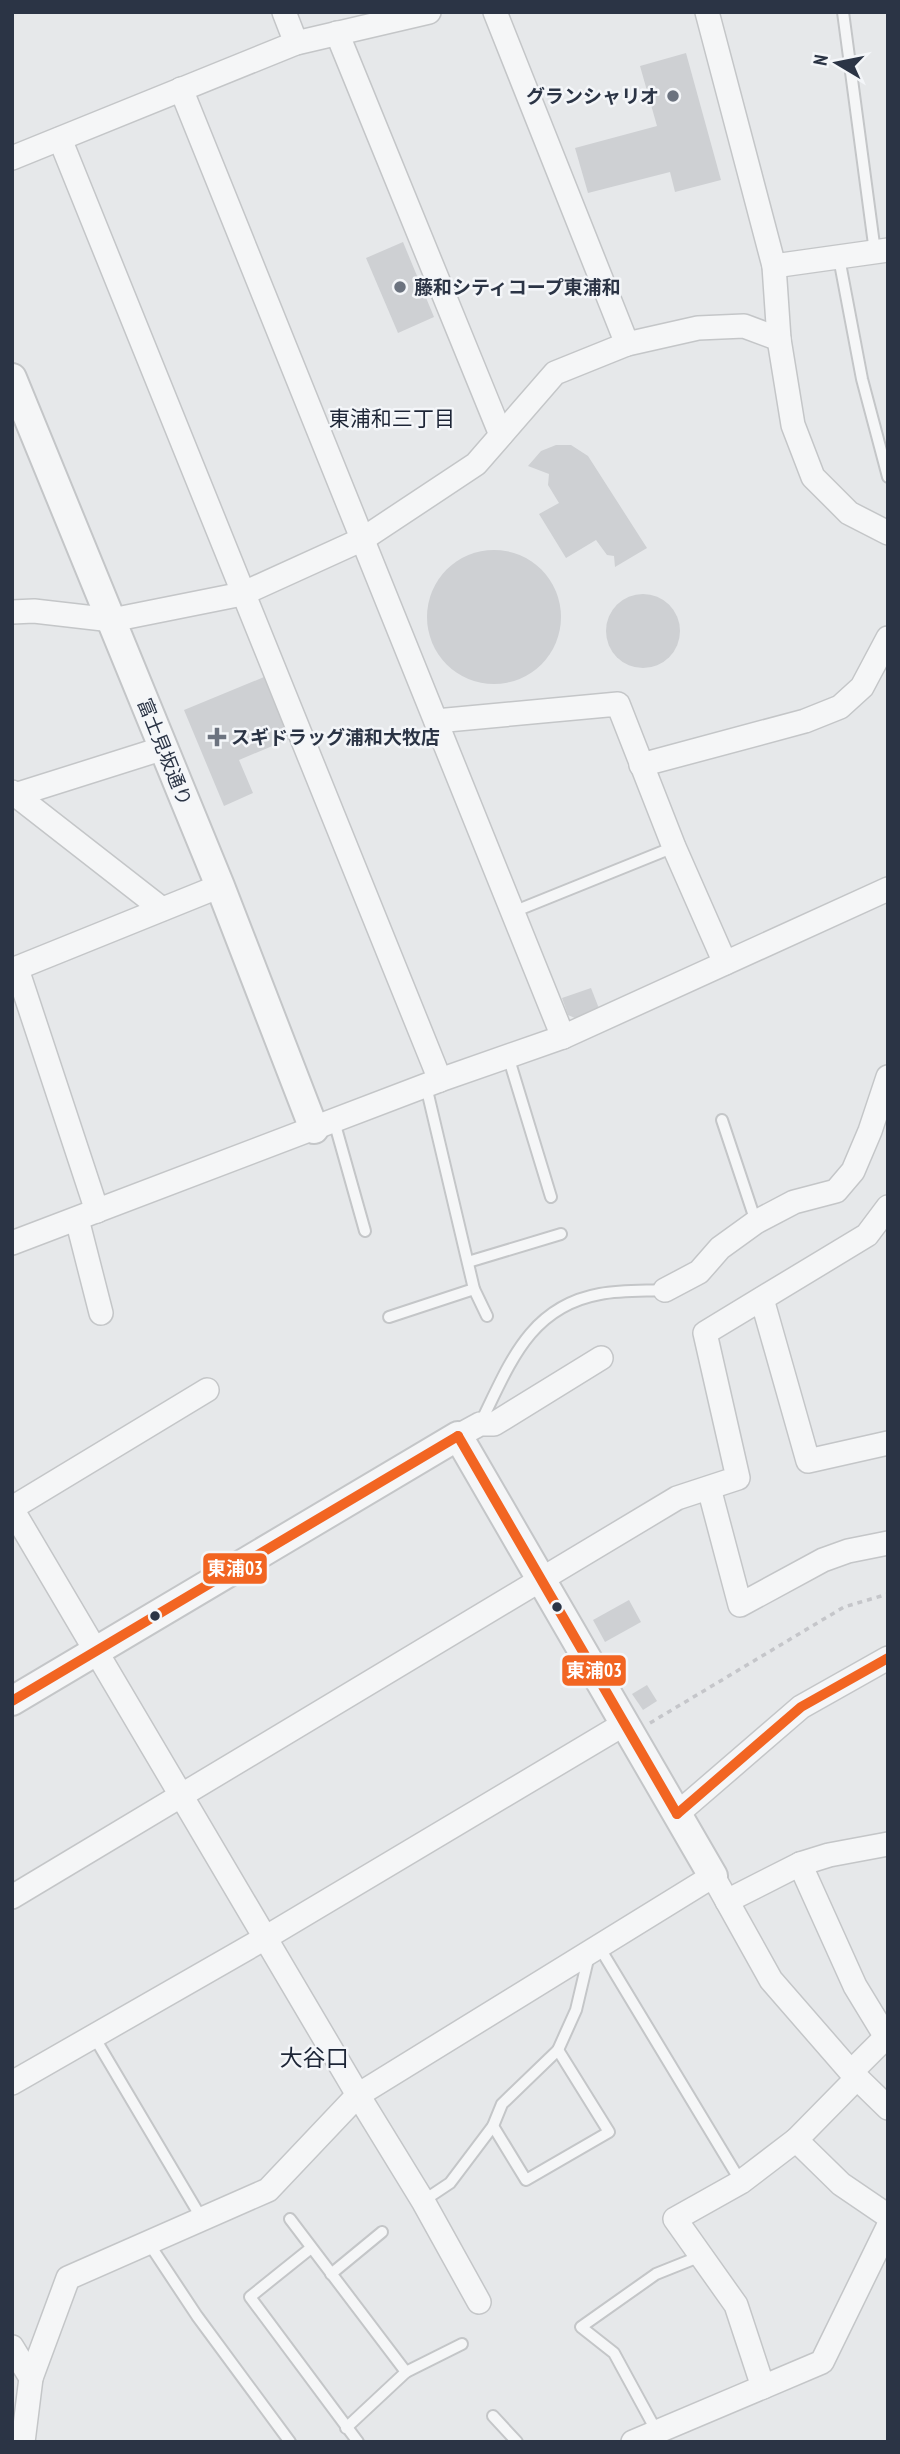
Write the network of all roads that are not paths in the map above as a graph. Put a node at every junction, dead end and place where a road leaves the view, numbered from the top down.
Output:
1 (284, 12) edge
2 (429, 12) edge
3 (495, 12) edge
4 (707, 12) edge
5 (843, 12) edge
6 (337, 33) junction
7 (296, 43) junction
8 (181, 89) junction
9 (60, 139) junction
10 (12, 158) edge
11 (881, 251) edge
12 (839, 258) junction
13 (774, 266) junction
14 (779, 339) junction
15 (627, 344) junction
16 (12, 378) edge
17 (501, 435) junction
18 (888, 477) edge
19 (888, 533) edge
20 (363, 539) junction
21 (242, 594) junction
22 (12, 612) edge
23 (111, 620) junction
24 (888, 638) edge
25 (436, 721) junction
26 (164, 748) junction
27 (641, 765) junction
28 (13, 794) edge
29 (674, 847) junction
30 (220, 886) junction
31 (888, 889) edge
32 (162, 909) junction
33 (513, 912) junction
34 (725, 963) junction
35 (15, 970) edge
36 (563, 1037) junction
37 (508, 1056) junction
38 (888, 1077) edge
39 (433, 1083) junction
40 (722, 1120) dead end
41 (324, 1125) junction
42 (551, 1197) dead end
43 (888, 1207) edge
44 (87, 1215) junction
45 (756, 1222) junction
46 (365, 1231) dead end
47 (561, 1234) dead end
48 (12, 1243) edge
49 (468, 1262) junction
50 (474, 1289) junction
51 (665, 1290) joint
52 (762, 1299) junction
53 (101, 1313) dead end
54 (487, 1316) dead end
55 (390, 1317) dead end
56 (601, 1358) dead end
57 (207, 1391) dead end
58 (469, 1430) junction
59 (888, 1443) edge
60 (709, 1488) junction
61 (12, 1508) edge
62 (888, 1543) edge
63 (541, 1580) junction
64 (97, 1651) junction
65 (888, 1658) edge
66 (12, 1701) edge
67 (627, 1730) junction
68 (183, 1797) junction
69 (677, 1814) junction
70 (888, 1844) edge
71 (800, 1864) junction
72 (713, 1876) junction
73 (12, 1897) edge
74 (727, 1902) junction
75 (265, 1938) junction
76 (594, 1948) junction
77 (93, 2035) junction
78 (887, 2036) edge
79 (558, 2050) junction
80 (854, 2075) junction
81 (12, 2083) edge
82 (358, 2095) junction
83 (888, 2108) edge
84 (493, 2126) junction
85 (796, 2140) junction
86 (741, 2182) junction
87 (423, 2201) junction
88 (888, 2216) edge
89 (202, 2219) junction
90 (290, 2219) dead end
91 (888, 2227) edge
92 (382, 2232) dead end
93 (148, 2242) junction
94 (311, 2248) junction
95 (701, 2256) junction
96 (331, 2274) junction
97 (479, 2302) dead end
98 (462, 2344) dead end
99 (12, 2347) edge
100 (406, 2372) junction
101 (31, 2378) junction
102 (763, 2387) junction
103 (493, 2416) dead end
104 (346, 2428) junction
105 (657, 2432) junction
106 (23, 2442) edge
107 (290, 2442) edge
108 (358, 2442) edge
109 (517, 2442) edge
110 (634, 2442) edge

1 - 7 street
2 - 6 street
3 - 15 street
4 - 13 street
5 - 11 lane
6 - 7 street
6 - 17 street
7 - 8 street
8 - 9 street
8 - 20 street
9 - 10 street
9 - 21 street
11 - 12 street
12 - 13 street
12 - 18 lane
13 - 14 street
14 - 15 street
14 - 19 street
15 - 17 street
16 - 23 street, 富士見坂通り
17 - 20 street
20 - 21 street
20 - 25 street
21 - 23 street
21 - 39 street
22 - 23 street
23 - 26 street, 富士見坂通り
24 - 27 street
25 - 27 street
25 - 33 street
26 - 28 street
26 - 30 street, 富士見坂通り
27 - 29 street
28 - 32 street
29 - 33 lane
29 - 34 street
30 - 32 street
30 - 41 street, 富士見坂通り
31 - 34 street
32 - 35 street
33 - 36 street
34 - 36 street
35 - 44 street
36 - 37 street
37 - 39 street
37 - 42 lane
38 - 45 street
39 - 41 street
39 - 49 lane
40 - 45 lane
41 - 44 street
41 - 46 lane
43 - 52 street
44 - 48 street
44 - 53 street
45 - 51 street
47 - 49 lane
49 - 50 lane
50 - 54 lane
50 - 55 lane
51 - 58 lane
52 - 59 street
52 - 60 street
56 - 58 street
57 - 61 street
58 - 63 street
58 - 64 street
60 - 62 street
60 - 63 street
61 - 64 street
63 - 67 street
63 - 68 street
64 - 66 street
64 - 68 street
65 - 69 street
67 - 69 street
67 - 75 street
68 - 73 street
68 - 75 street
69 - 72 street
70 - 71 street
71 - 74 street
71 - 78 street
72 - 74 street
72 - 76 street
74 - 80 street
75 - 77 street
75 - 82 street
76 - 79 lane
76 - 82 street
76 - 86 lane
77 - 81 street
77 - 89 lane
78 - 80 street
79 - 84 lane
79 - 84 lane
80 - 83 street
80 - 85 street
82 - 87 street
82 - 89 street
84 - 87 lane
85 - 86 street
85 - 88 street
86 - 95 street
87 - 97 street
89 - 93 street
90 - 94 lane
91 - 102 street
92 - 96 lane
93 - 101 street
93 - 107 lane
94 - 96 lane
94 - 104 lane
95 - 102 street
95 - 105 lane
96 - 100 lane
98 - 100 lane
99 - 101 street
100 - 104 lane
101 - 106 street
102 - 105 street
103 - 109 lane
104 - 108 lane
105 - 110 street

